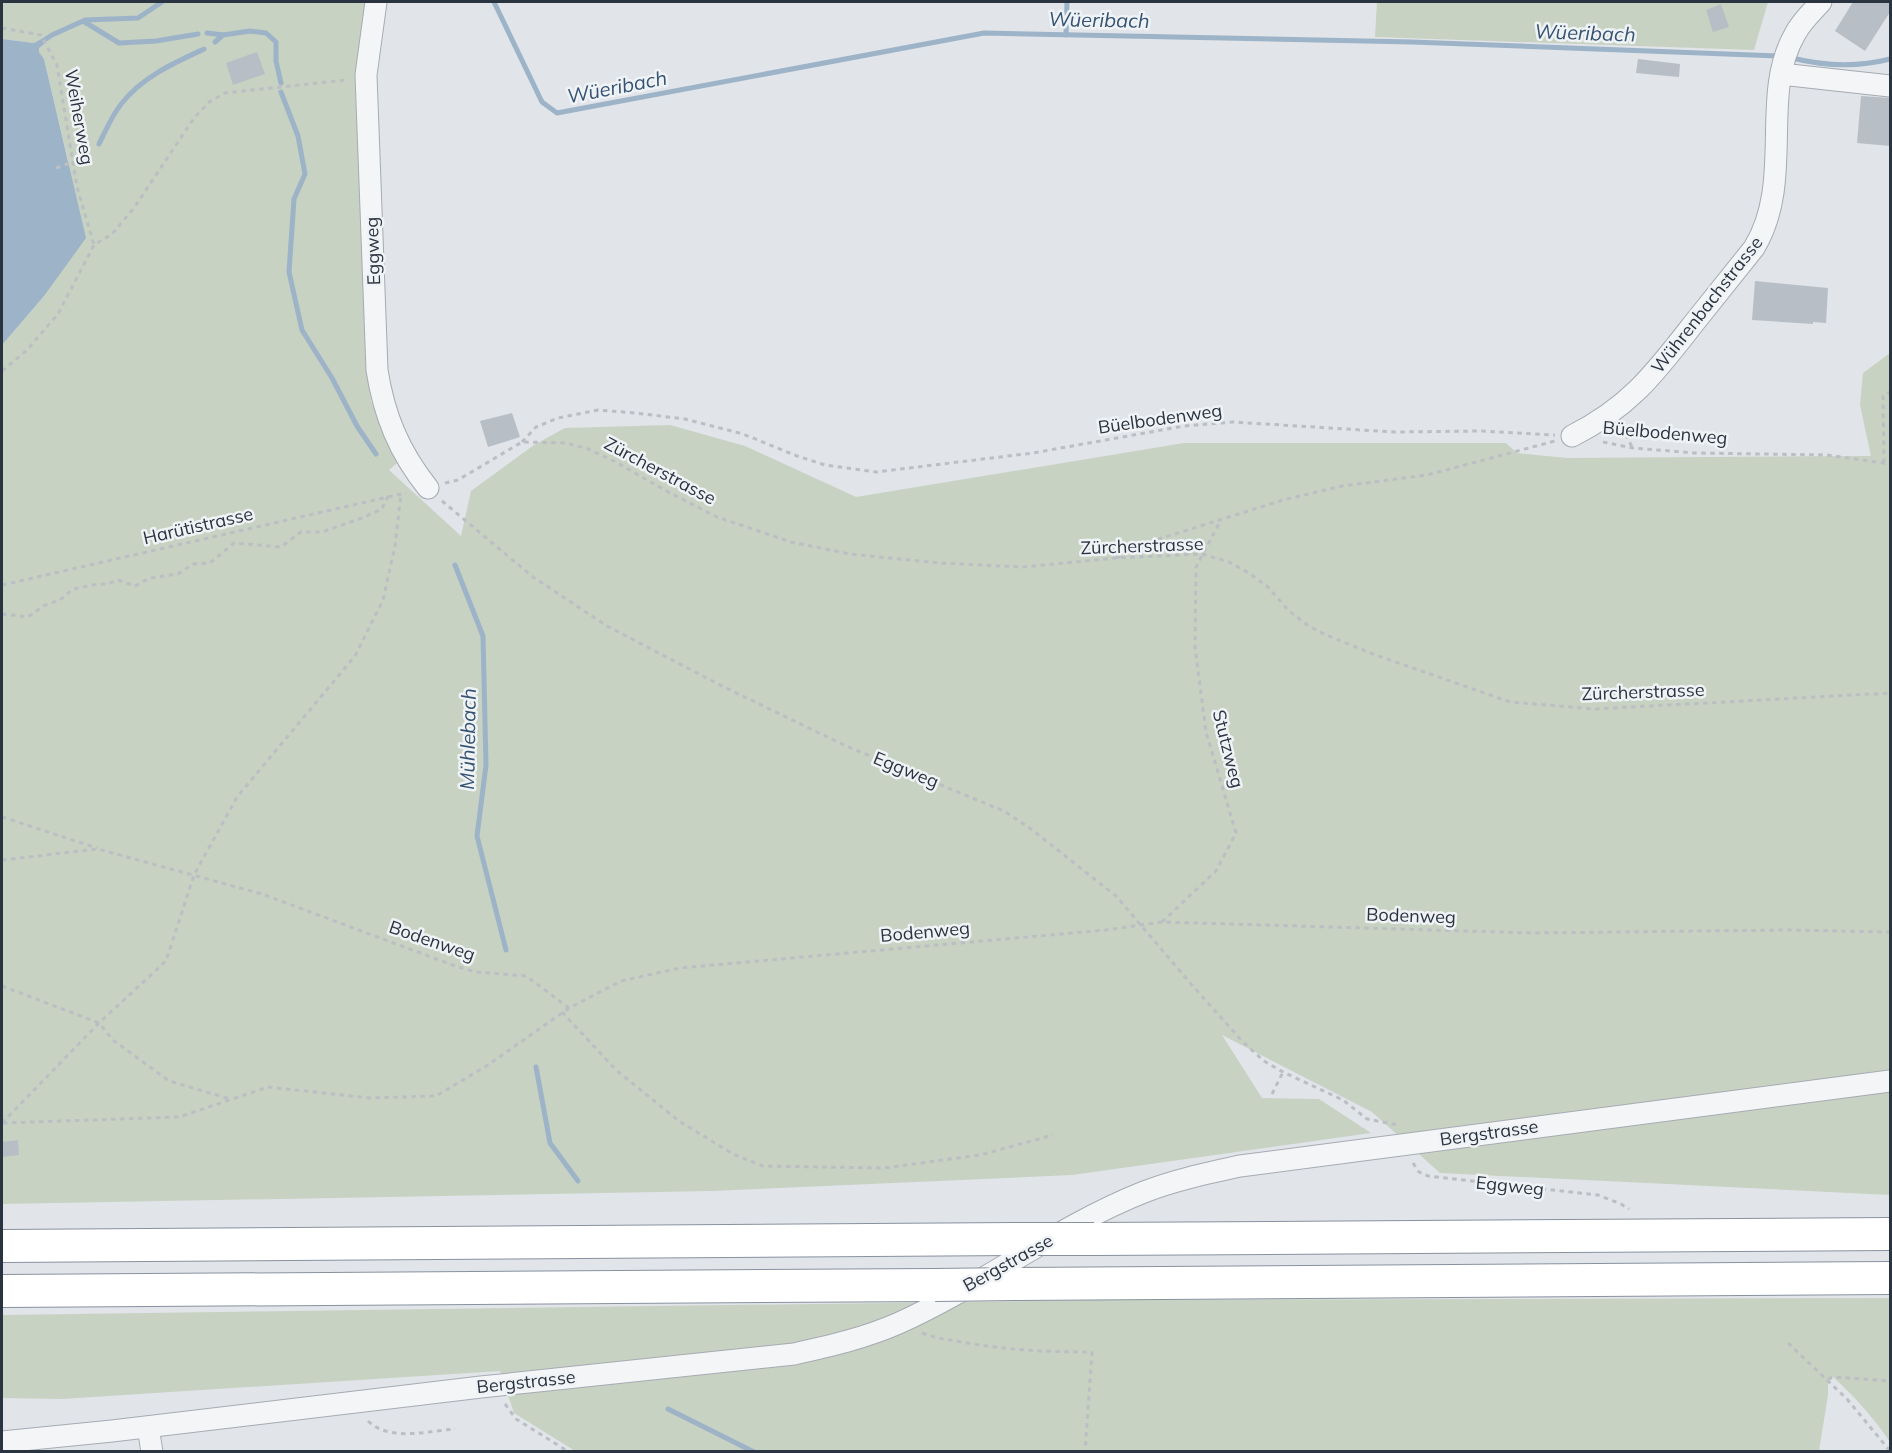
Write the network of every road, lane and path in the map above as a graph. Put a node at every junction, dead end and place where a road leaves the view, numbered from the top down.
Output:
1 (376, 2) edge
2 (1821, 2) edge
3 (2, 28) edge
4 (1781, 74) junction
5 (366, 75) junction
6 (1890, 86) edge
7 (73, 162) junction
8 (56, 168) dead end
9 (93, 245) junction
10 (2, 372) edge
11 (1890, 392) edge
12 (1572, 436) junction
13 (522, 442) junction
14 (1884, 463) junction
15 (1890, 464) edge
16 (428, 488) joint
17 (388, 496) junction
18 (454, 512) dead end
19 (1221, 520) junction
20 (1202, 554) junction
21 (1116, 558) junction
22 (2, 585) edge
23 (2, 614) edge
24 (1890, 693) edge
25 (2, 817) edge
26 (98, 849) junction
27 (2, 860) edge
28 (194, 875) junction
29 (1162, 922) junction
30 (1139, 925) junction
31 (1890, 932) edge
32 (2, 986) edge
33 (569, 1008) junction
34 (562, 1012) junction
35 (99, 1023) junction
36 (1283, 1072) junction
37 (1890, 1081) edge
38 (1272, 1094) dead end
39 (231, 1100) junction
40 (2, 1123) edge
41 (1053, 1135) dead end
42 (1406, 1135) junction
43 (1629, 1209) dead end
44 (1890, 1234) edge
45 (2, 1246) edge
46 (1890, 1278) edge
47 (2, 1291) edge
48 (898, 1323) junction
49 (1788, 1343) dead end
50 (1828, 1379) junction
51 (1890, 1381) edge
52 (500, 1385) junction
53 (364, 1401) junction
54 (148, 1427) junction
55 (455, 1429) dead end
56 (2, 1442) edge
57 (1890, 1451) edge
58 (152, 1452) edge
59 (569, 1452) edge
60 (1085, 1452) edge

1 - 5 street, Eggweg
2 - 4 street, Wührenbachstrasse
3 - 7 path, Weiherweg
4 - 6 street
4 - 12 street, Wührenbachstrasse
5 - 9 path
5 - 16 street, Eggweg
7 - 8 path
7 - 9 path, Weiherweg
9 - 10 path
11 - 14 path
12 - 13 path, Büelbodenweg
12 - 14 path, Büelbodenweg
12 - 19 path
13 - 16 path
13 - 21 path, Zürcherstrasse
14 - 15 path, Büelbodenweg
17 - 22 path, Harütistrasse
17 - 23 path
17 - 28 path, Harütistrasse
18 - 30 path, Eggweg
19 - 20 path, Stutzweg
19 - 21 path
20 - 21 path, Zürcherstrasse
20 - 24 path, Zürcherstrasse
20 - 29 path, Stutzweg
25 - 26 path
26 - 27 path, Bodenweg
26 - 28 path, Bodenweg
28 - 33 path, Bodenweg
28 - 35 path
29 - 30 path, Bodenweg
29 - 31 path, Bodenweg
30 - 33 path, Bodenweg
30 - 36 path, Eggweg
32 - 35 path
33 - 34 path
34 - 39 path
34 - 41 path
35 - 39 path
35 - 40 path
36 - 38 path
36 - 42 path, Eggweg
37 - 42 street, Bergstrasse
39 - 40 path
42 - 43 path, Eggweg
42 - 48 street, Bergstrasse
44 - 45 highway, bridge
46 - 47 highway, bridge
48 - 52 street, Bergstrasse
48 - 60 path
49 - 50 path
50 - 51 path
50 - 57 path
52 - 53 street, Bergstrasse
52 - 59 path
53 - 54 street, Bergstrasse
53 - 55 path
54 - 56 street, Bergstrasse
54 - 58 street

